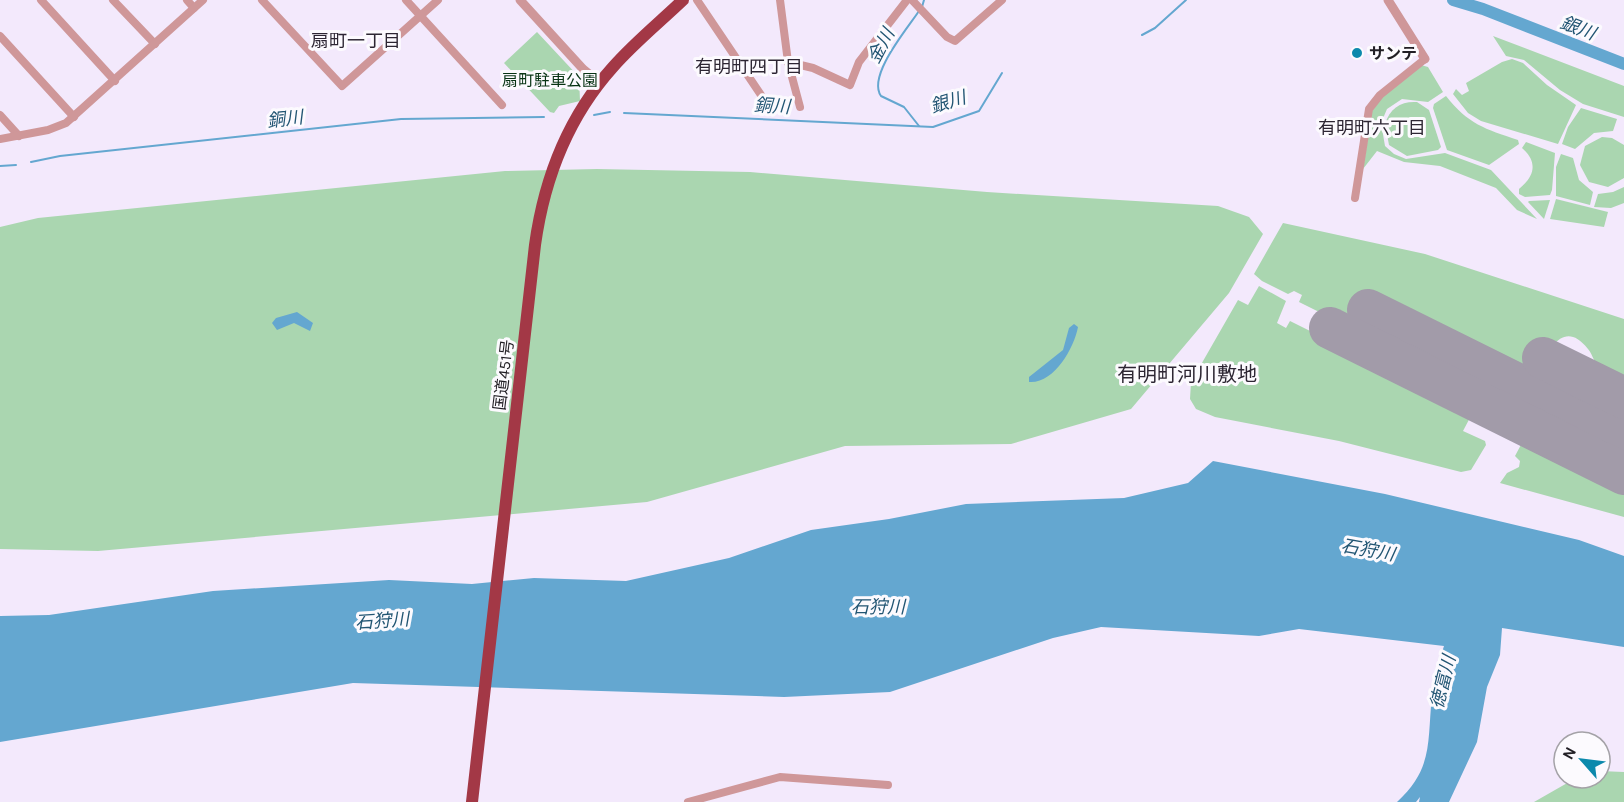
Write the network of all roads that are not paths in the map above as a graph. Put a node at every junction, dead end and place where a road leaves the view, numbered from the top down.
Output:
1 (40, 0) edge
2 (113, 0) edge
3 (186, 0) edge
4 (202, 0) edge
5 (262, 0) edge
6 (406, 0) edge
7 (438, 0) edge
8 (520, 0) edge
9 (697, 0) edge
10 (780, 0) edge
11 (907, 0) edge
12 (912, 0) edge
13 (1002, 0) edge
14 (1388, 0) edge
15 (675, 3) edge
16 (194, 8) junction
17 (421, 16) junction
18 (0, 36) edge
19 (155, 44) junction
20 (1425, 59) joint
21 (788, 62) junction
22 (115, 81) junction
23 (600, 83) junction
24 (761, 95) dead end
25 (502, 105) dead end
26 (800, 107) dead end
27 (0, 115) edge
28 (74, 117) junction
29 (19, 136) junction
30 (0, 139) edge
31 (1355, 198) dead end
32 (888, 785) dead end
33 (472, 802) edge
34 (688, 802) edge

1 - 22 street
2 - 19 street
3 - 16 street
4 - 16 street
5 - 17 street
6 - 17 street
7 - 17 street
8 - 23 street
9 - 24 street
10 - 21 street
11 - 21 street
12 - 13 street
14 - 20 street
15 - 23 highway, 国道451号
16 - 19 street
17 - 25 street
18 - 28 street
19 - 22 street
20 - 31 street
21 - 26 street
22 - 28 street
23 - 33 highway, 国道451号
27 - 29 street
28 - 29 street
29 - 30 street
32 - 34 street

